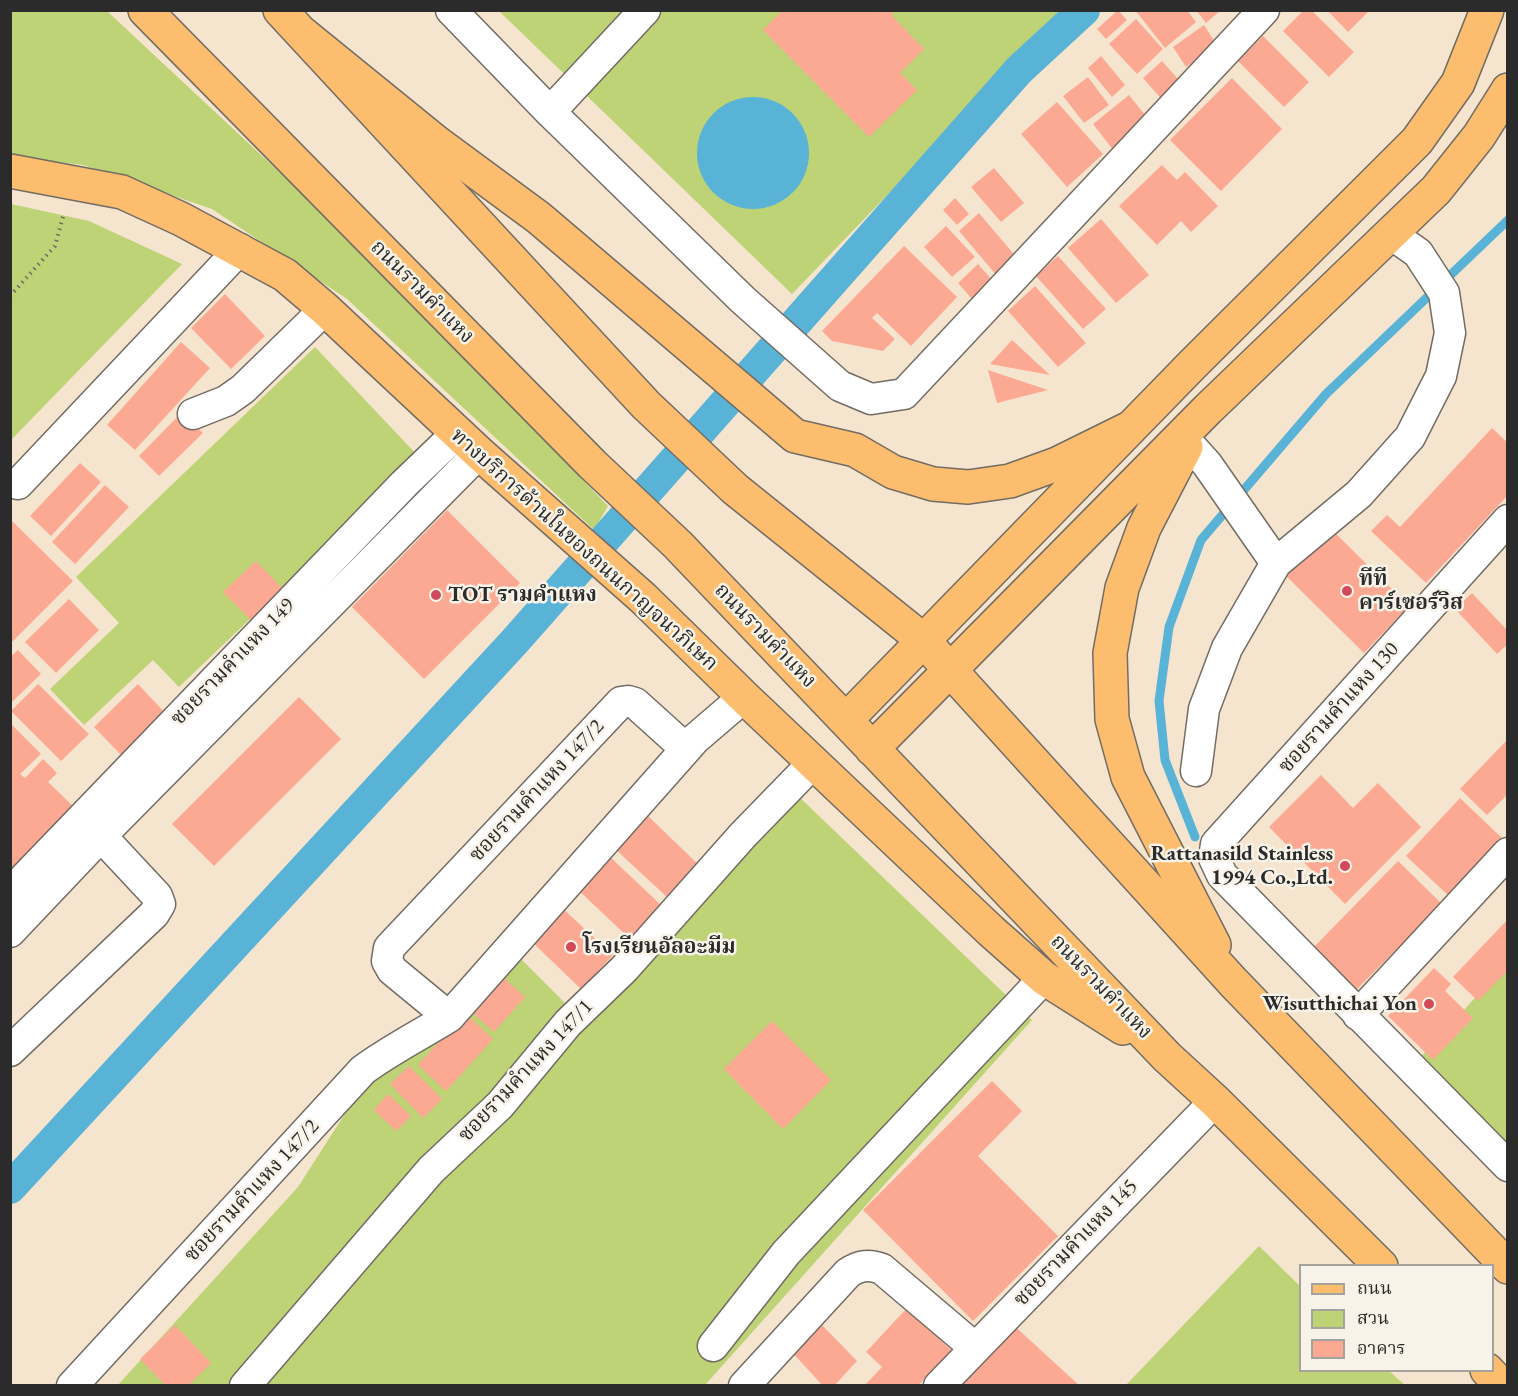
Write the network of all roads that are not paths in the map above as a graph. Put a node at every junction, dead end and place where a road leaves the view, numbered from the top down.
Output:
1 (145, 10) edge
2 (280, 10) edge
3 (451, 10) edge
4 (645, 10) edge
5 (1264, 10) edge
6 (1487, 10) edge
7 (303, 34) junction
8 (1508, 90) edge
9 (550, 112) junction
10 (10, 171) edge
11 (1391, 234) junction
12 (240, 249) junction
13 (325, 309) junction
14 (1208, 409) junction
15 (193, 414) dead end
16 (1130, 428) junction
17 (468, 443) junction
18 (1188, 443) junction
19 (18, 484) dead end
20 (1508, 520) edge
21 (1275, 563) junction
22 (924, 640) junction
23 (952, 669) junction
24 (744, 697) junction
25 (846, 720) junction
26 (872, 748) junction
27 (686, 749) junction
28 (814, 762) junction
29 (1196, 771) dead end
30 (101, 836) junction
31 (1508, 854) edge
32 (10, 893) edge
33 (10, 932) edge
34 (1044, 978) junction
35 (1233, 982) junction
36 (1358, 1015) junction
37 (449, 1017) junction
38 (10, 1051) edge
39 (1167, 1057) junction
40 (1215, 1101) junction
41 (1508, 1166) edge
42 (1379, 1264) edge
43 (1508, 1267) edge
44 (713, 1346) dead end
45 (974, 1347) junction
46 (1487, 1372) edge
47 (1508, 1380) edge
48 (1502, 1385) edge
49 (72, 1386) edge
50 (245, 1386) edge
51 (744, 1386) edge
52 (939, 1386) edge

1 - 25 main road, ถนนรามคำแหง
2 - 7 main road
3 - 9 street
4 - 9 street
5 - 9 street
6 - 16 main road
7 - 16 main road
7 - 22 main road
8 - 11 main road
10 - 12 main road, ทางบริการด้านในของถนนกาญจนาภิเษก
11 - 14 main road
11 - 21 street
12 - 13 main road, ทางบริการด้านในของถนนกาญจนาภิเษก
12 - 19 street
13 - 15 street
13 - 17 main road, ทางบริการด้านในของถนนกาญจนาภิเษก
14 - 18 main road
14 - 23 main road
16 - 22 main road
17 - 24 main road, ทางบริการด้านในของถนนกาญจนาภิเษก
17 - 30 street
17 - 32 street, ซอยรามคำแหง 149
18 - 21 street
18 - 35 main road
20 - 36 street, ซอยรามคำแหง 130
21 - 29 street
22 - 23 main road
22 - 25 main road
23 - 26 main road
23 - 35 main road
24 - 27 street, ซอยรามคำแหง 147/2
24 - 28 main road, ทางบริการด้านในของถนนกาญจนาภิเษก
25 - 26 main road, ถนนรามคำแหง
26 - 39 main road, ถนนรามคำแหง
27 - 37 street, ซอยรามคำแหง 147/2
27 - 37 street, ซอยรามคำแหง 147/2
28 - 34 main road, ทางบริการด้านในของถนนกาญจนาภิเษก
28 - 50 street, ซอยรามคำแหง 147/1
30 - 33 street
30 - 38 street
31 - 36 street
34 - 39 main road, ทางบริการด้านในของถนนกาญจนาภิเษก
34 - 44 street
35 - 43 main road
36 - 41 street
37 - 49 street, ซอยรามคำแหง 147/2
39 - 40 main road, ถนนรามคำแหง
40 - 42 main road, ถนนรามคำแหง
40 - 45 street, ซอยรามคำแหง 145
45 - 51 street
45 - 52 street, ซอยรามคำแหง 145
46 - 48 main road
47 - 48 main road

